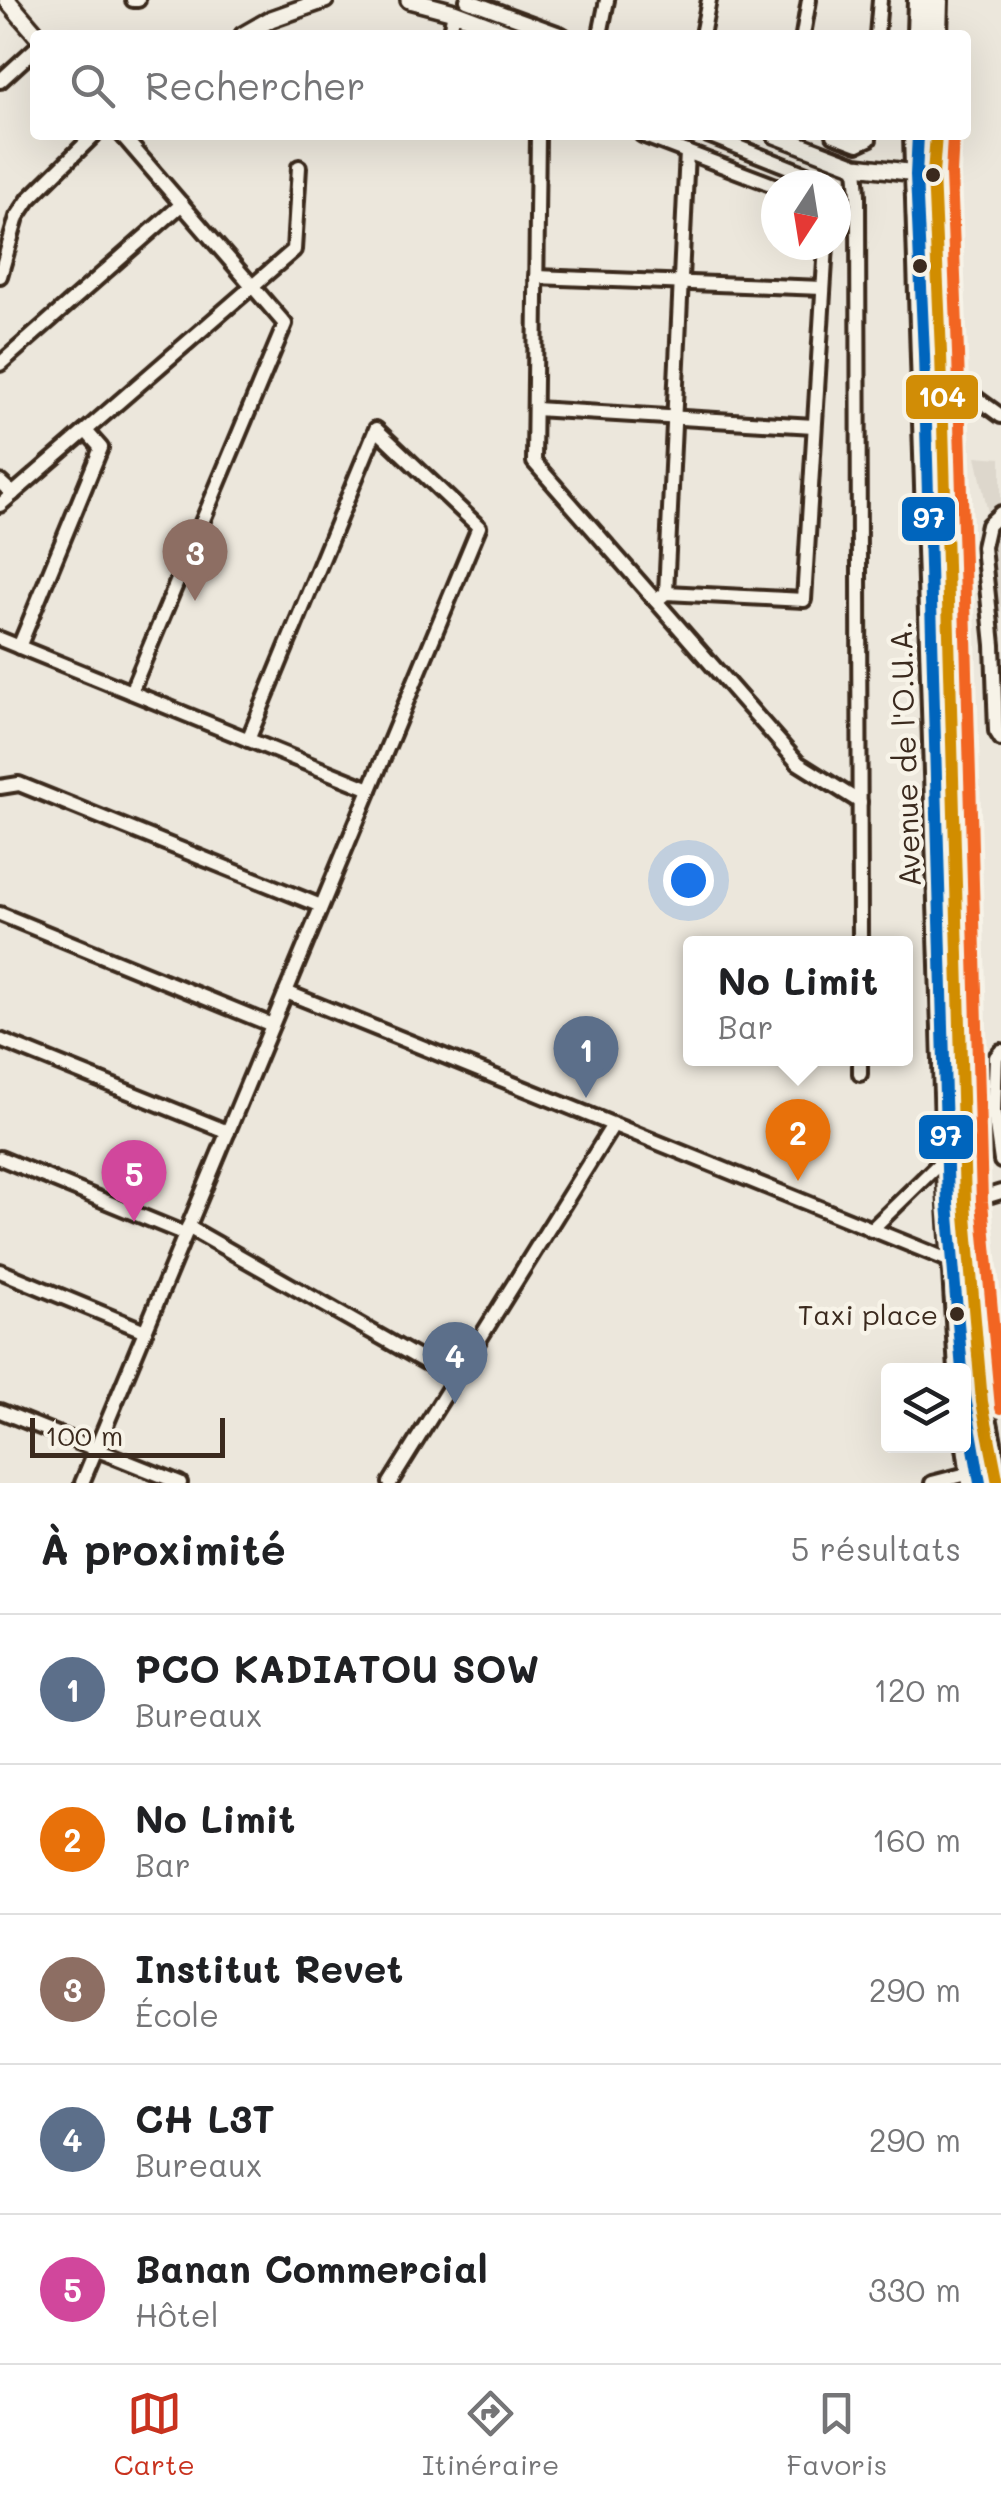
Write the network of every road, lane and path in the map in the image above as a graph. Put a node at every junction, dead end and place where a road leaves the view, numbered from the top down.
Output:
1 (7, 0) edge
2 (325, 0) edge
3 (408, 0) edge
4 (467, 0) edge
5 (607, 0) edge
6 (708, 0) edge
7 (808, 0) edge
8 (880, 0) edge
9 (918, 0) edge
10 (937, 0) edge
11 (507, 7) edge
12 (454, 12) junction
13 (33, 30) edge
14 (252, 30) edge
15 (450, 30) edge
16 (502, 30) edge
17 (552, 30) edge
18 (601, 30) edge
19 (703, 30) edge
20 (804, 30) edge
21 (877, 30) edge
22 (918, 30) edge
23 (936, 30) edge
24 (30, 54) edge
25 (0, 82) edge
26 (89, 140) edge
27 (126, 140) edge
28 (538, 140) edge
29 (655, 140) edge
30 (721, 140) edge
31 (788, 140) edge
32 (916, 140) edge
33 (934, 140) edge
34 (687, 152) junction
35 (856, 166) junction
36 (299, 167) dead end
37 (797, 170) edge
38 (924, 174) junction
39 (761, 180) edge
40 (851, 191) edge
41 (858, 194) junction
42 (182, 204) junction
43 (4, 238) edge
44 (825, 260) edge
45 (0, 276) edge
46 (536, 277) junction
47 (681, 283) junction
48 (252, 286) junction
49 (823, 288) junction
50 (941, 352) junction
51 (0, 364) edge
52 (535, 408) junction
53 (1000, 415) edge
54 (674, 417) junction
55 (814, 426) junction
56 (86, 431) junction
57 (0, 482) edge
58 (13, 494) junction
59 (0, 505) edge
60 (1001, 513) edge
61 (661, 597) junction
62 (0, 639) edge
63 (19, 647) junction
64 (131, 692) junction
65 (1001, 739) edge
66 (248, 740) junction
67 (0, 787) edge
68 (370, 790) junction
69 (860, 802) junction
70 (321, 906) junction
71 (0, 914) edge
72 (860, 936) edge
73 (286, 992) junction
74 (272, 1024) junction
75 (0, 1040) edge
76 (1001, 1051) edge
77 (860, 1066) edge
78 (860, 1074) dead end
79 (613, 1125) junction
80 (228, 1132) junction
81 (947, 1156) junction
82 (0, 1158) edge
83 (1001, 1161) edge
84 (1001, 1192) edge
85 (965, 1203) junction
86 (187, 1230) junction
87 (871, 1230) junction
88 (954, 1262) junction
89 (0, 1271) edge
90 (145, 1331) junction
91 (960, 1363) edge
92 (454, 1380) junction
93 (0, 1411) edge
94 (96, 1448) junction
95 (969, 1453) edge
96 (996, 1475) edge
97 (972, 1478) edge
98 (82, 1483) edge
99 (180, 1483) edge
100 (390, 1483) edge
101 (932, 1483) edge

1 - 13 street
2 - 14 street
3 - 12 street
4 - 11 street
5 - 18 street
6 - 19 street
7 - 20 street
8 - 21 street
9 - 22 highway
10 - 23 highway
11 - 17 street
12 - 15 street
12 - 16 street
24 - 25 street
26 - 43 street
27 - 42 street
28 - 46 street
29 - 34 street
30 - 37 street
31 - 35 street
32 - 38 highway, Avenue de l'O.U.A.
33 - 38 highway, Avenue de l'O.U.A.
34 - 39 street
34 - 47 street
35 - 38 street
35 - 41 street
36 - 48 street
38 - 50 highway, Avenue de l'O.U.A.
38 - 81 highway, Avenue de l'O.U.A.
40 - 41 street
41 - 69 street
42 - 48 street
42 - 51 street
43 - 45 street
44 - 49 street
46 - 47 street
46 - 52 street
47 - 49 street
47 - 54 street
48 - 56 street
48 - 64 street
49 - 55 street
50 - 53 street
50 - 85 highway, Avenue de l'O.U.A.
52 - 54 street
52 - 61 street
54 - 55 street
54 - 61 street
55 - 61 street
56 - 58 street
56 - 63 street
57 - 58 street
58 - 59 street
60 - 65 street
61 - 69 street
62 - 63 street
63 - 64 street
64 - 66 street
66 - 68 street
66 - 68 street
67 - 70 street
68 - 70 street
69 - 72 street
70 - 73 street
71 - 74 street
73 - 74 street
73 - 79 street
74 - 80 street
75 - 80 street
76 - 83 street
77 - 78 street
79 - 87 street
79 - 92 street
80 - 86 street
81 - 87 street
81 - 88 highway, Avenue de l'O.U.A.
82 - 86 street
84 - 85 street
85 - 96 highway, Avenue de l'O.U.A.
86 - 90 street
86 - 92 street
87 - 88 street
88 - 91 highway, Avenue de l'O.U.A.
89 - 90 street
90 - 94 street
92 - 100 street
93 - 94 street
94 - 98 street
94 - 99 street
95 - 97 highway
96 - 97 street
97 - 101 street

